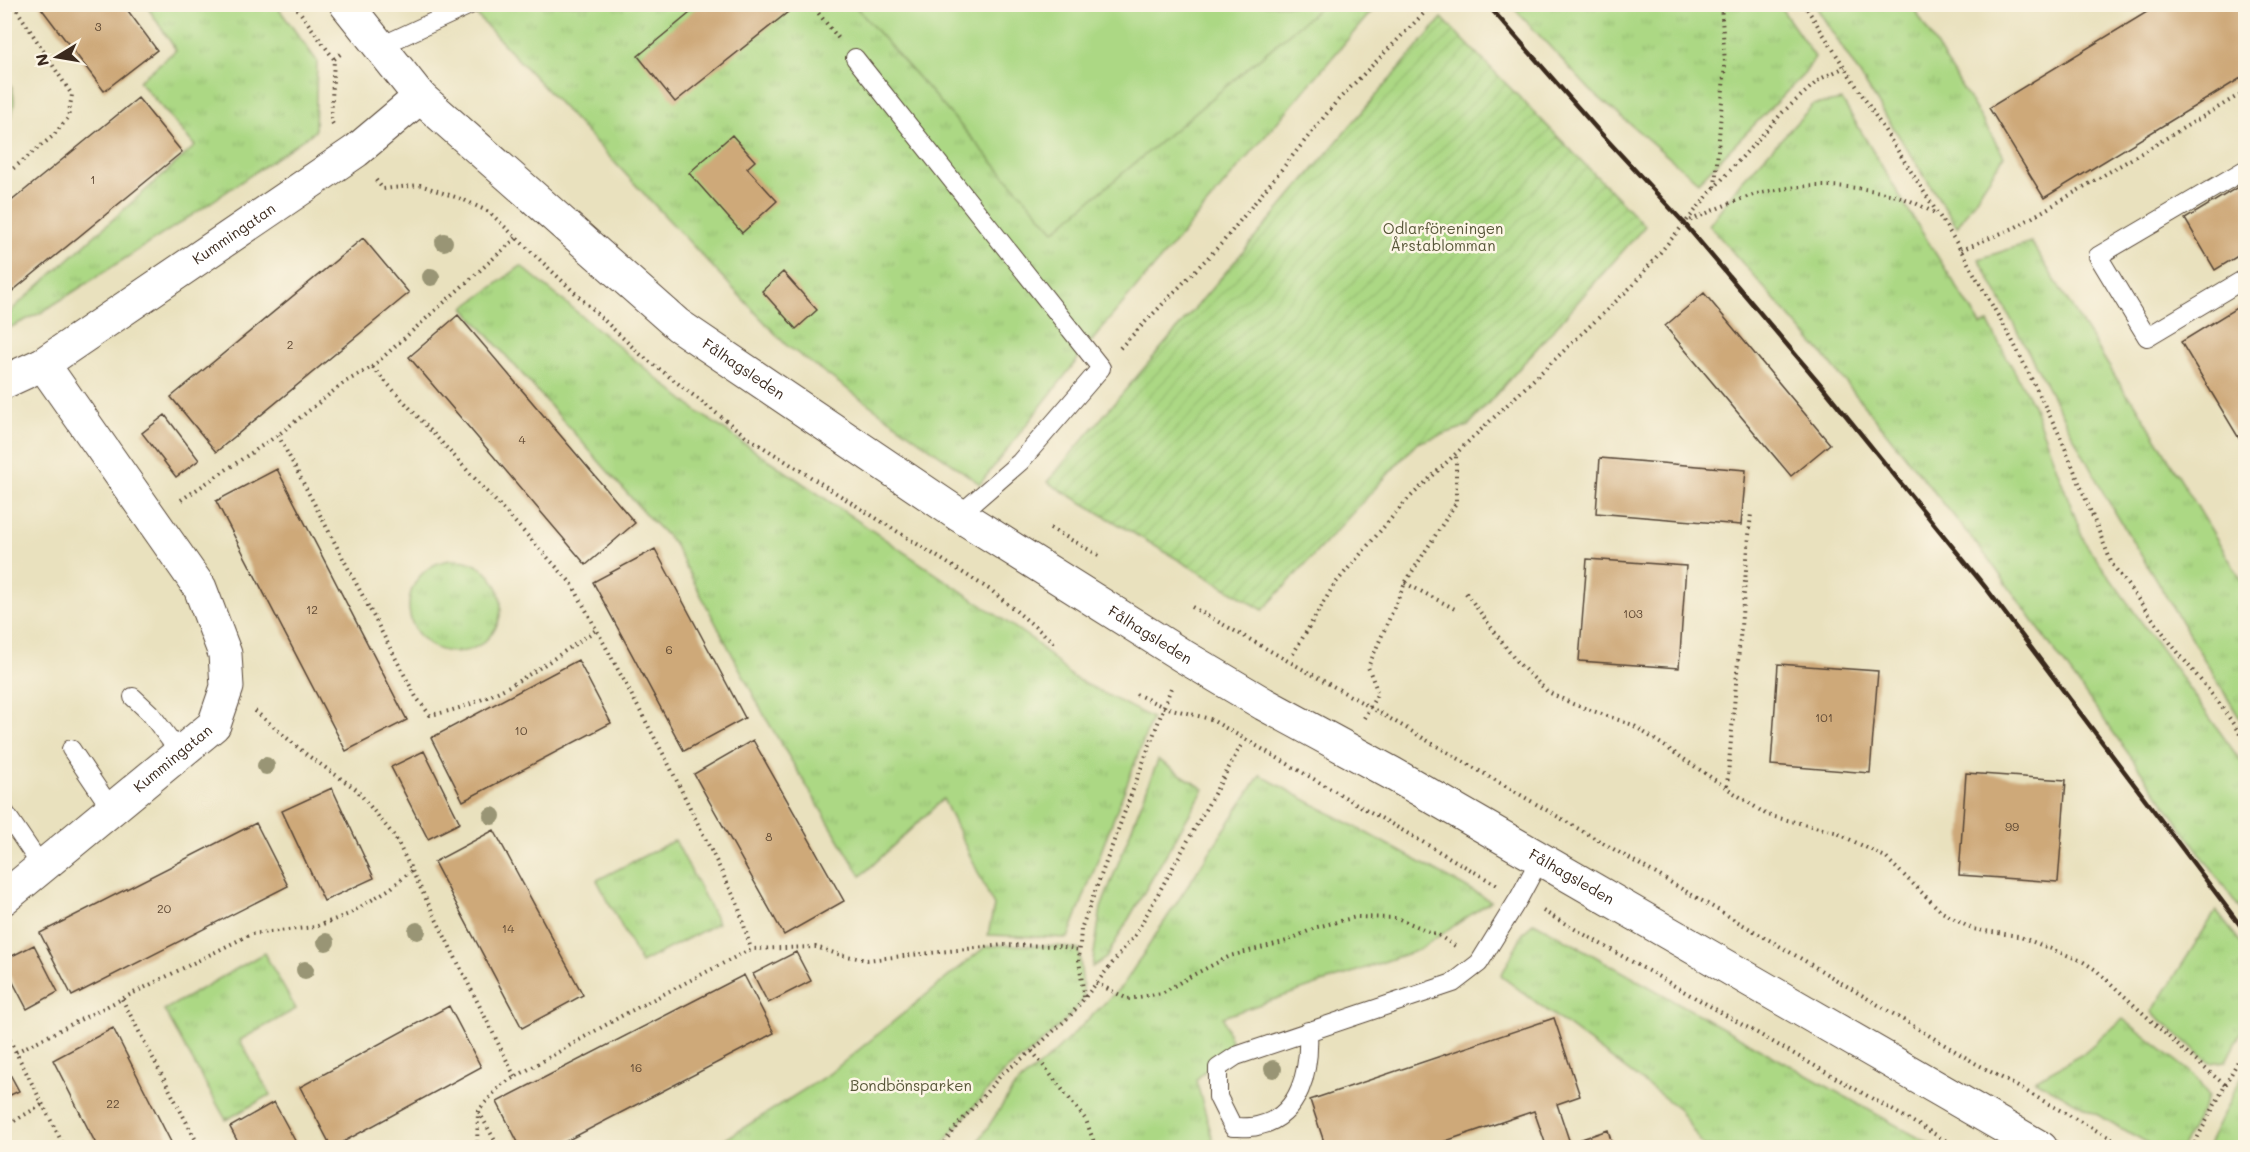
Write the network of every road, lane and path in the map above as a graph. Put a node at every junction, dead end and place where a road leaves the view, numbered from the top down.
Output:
1 (13, 4) edge
2 (294, 4) edge
3 (346, 4) edge
4 (472, 4) edge
5 (811, 4) edge
6 (1433, 4) edge
7 (1721, 4) edge
8 (1804, 4) edge
9 (379, 47) junction
10 (855, 58) joint
11 (334, 59) dead end
12 (1845, 67) junction
13 (2246, 91) edge
14 (420, 97) junction
15 (2246, 169) edge
16 (4, 176) edge
17 (1715, 187) junction
18 (1938, 215) junction
19 (1684, 223) junction
20 (516, 238) dead end
21 (1962, 250) junction
22 (2246, 278) edge
23 (43, 364) junction
24 (372, 368) junction
25 (1101, 368) junction
26 (4, 382) edge
27 (278, 435) junction
28 (1456, 453) junction
29 (1751, 513) dead end
30 (959, 515) junction
31 (152, 519) junction
32 (1405, 583) junction
33 (1466, 593) dead end
34 (1192, 607) dead end
35 (1455, 609) dead end
36 (596, 630) junction
37 (1293, 654) dead end
38 (1183, 657) junction
39 (227, 687) junction
40 (1136, 694) dead end
41 (133, 697) dead end
42 (1164, 707) junction
43 (1370, 707) junction
44 (2246, 743) edge
45 (1242, 744) dead end
46 (71, 749) dead end
47 (1347, 750) junction
48 (180, 753) junction
49 (1325, 786) junction
50 (1727, 786) junction
51 (112, 810) junction
52 (4, 811) edge
53 (1540, 859) junction
54 (42, 867) junction
55 (412, 870) junction
56 (4, 898) edge
57 (1519, 898) junction
58 (751, 949) junction
59 (1080, 950) junction
60 (1479, 963) junction
61 (1096, 983) junction
62 (1084, 998) junction
63 (122, 999) junction
64 (4, 1029) edge
65 (1308, 1031) junction
66 (2246, 1046) edge
67 (1032, 1051) junction
68 (16, 1052) junction
69 (515, 1077) junction
70 (2224, 1085) junction
71 (43, 1104) junction
72 (478, 1111) junction
73 (4, 1127) edge
74 (65, 1148) edge
75 (200, 1148) edge
76 (477, 1148) edge
77 (499, 1148) edge
78 (942, 1148) edge
79 (1096, 1148) edge
80 (1959, 1148) edge
81 (2041, 1148) edge
82 (2128, 1148) edge
83 (2192, 1148) edge

1 - 16 path
2 - 11 path
3 - 9 street, Fålhagsleden
4 - 9 lane
5 - 10 path
6 - 25 path
7 - 17 path
8 - 12 path
9 - 14 street, Fålhagsleden
10 - 25 lane
12 - 17 path
12 - 18 path
13 - 21 path
14 - 23 street, Kummingatan
14 - 30 street, Fålhagsleden
15 - 22 lane
17 - 19 path
18 - 19 path
18 - 21 path
19 - 28 path
20 - 24 path
21 - 44 path
23 - 26 street, Kummingatan
23 - 31 street, Kummingatan
24 - 27 path
24 - 36 path
25 - 30 lane
27 - 31 path
27 - 36 path
28 - 32 path
28 - 37 path
29 - 50 path
30 - 38 street, Fålhagsleden
31 - 39 street, Kummingatan
32 - 35 path
32 - 43 path
33 - 50 path
34 - 43 path
36 - 58 path
38 - 42 path
38 - 47 street, Fålhagsleden
39 - 48 street, Kummingatan
39 - 55 path
40 - 42 path
41 - 48 lane
42 - 49 path
42 - 59 path
43 - 47 path
43 - 82 path
45 - 61 path
46 - 51 lane
47 - 49 path
47 - 53 street, Fålhagsleden
48 - 51 street, Kummingatan
49 - 57 path
50 - 70 path
51 - 54 street, Kummingatan
52 - 54 lane
53 - 57 lane
53 - 81 street, Fålhagsleden
54 - 56 street, Kummingatan
55 - 63 path
55 - 69 path
57 - 60 lane
57 - 80 path
58 - 59 path
58 - 69 path
59 - 62 path
60 - 61 path
60 - 65 lane
61 - 62 path
62 - 67 path
63 - 68 path
63 - 75 path
64 - 68 path
65 - 65 lane
66 - 70 path
67 - 78 path
67 - 79 path
68 - 71 path
69 - 72 path
70 - 83 path
71 - 73 path
71 - 74 path
72 - 76 path
72 - 77 path

